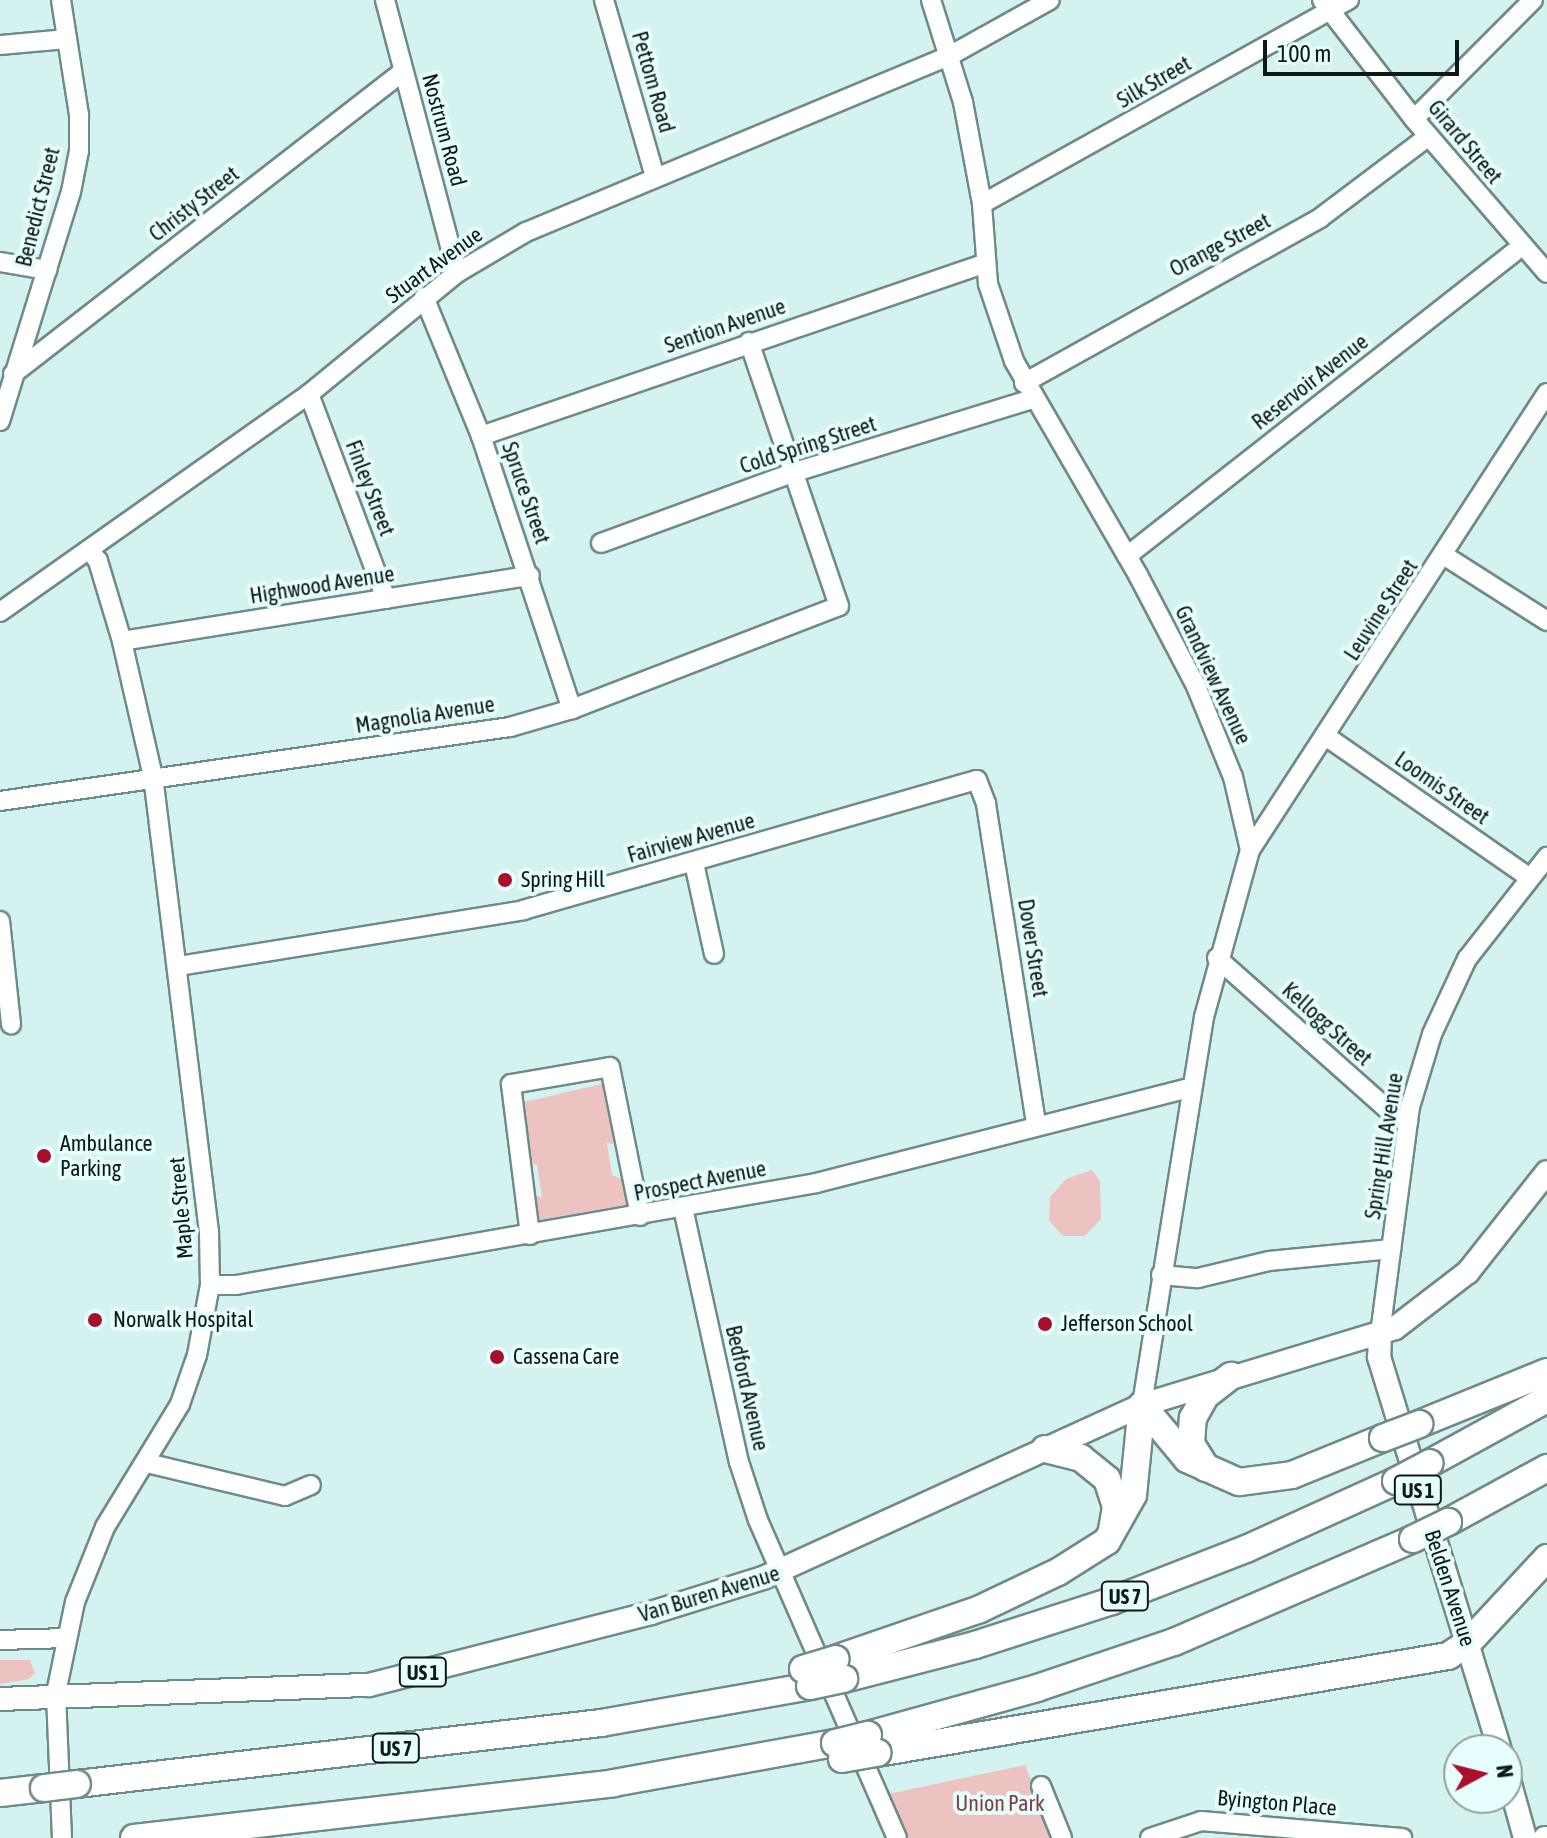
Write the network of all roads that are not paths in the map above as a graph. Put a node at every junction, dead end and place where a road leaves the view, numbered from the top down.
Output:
1 (61, 0) edge
2 (385, 0) edge
3 (604, 0) edge
4 (931, 0) edge
5 (1050, 0) edge
6 (1349, 0) edge
7 (1533, 0) edge
8 (1325, 5) edge
9 (66, 39) junction
10 (0, 45) edge
11 (951, 55) junction
12 (403, 72) junction
13 (1414, 119) junction
14 (1429, 136) junction
15 (655, 177) junction
16 (982, 204) junction
17 (1522, 246) junction
18 (0, 262) edge
19 (986, 263) junction
20 (47, 270) junction
21 (457, 273) junction
22 (1547, 273) edge
23 (424, 297) junction
24 (749, 342) junction
25 (13, 374) junction
26 (1028, 391) junction
27 (1547, 393) edge
28 (309, 394) junction
29 (0, 421) edge
30 (481, 436) junction
31 (795, 472) junction
32 (601, 543) dead end
33 (91, 552) junction
34 (1127, 556) junction
35 (1445, 556) junction
36 (530, 576) junction
37 (386, 599) junction
38 (0, 612) edge
39 (1547, 621) edge
40 (122, 641) junction
41 (572, 709) junction
42 (1327, 737) junction
43 (977, 780) joint
44 (154, 781) junction
45 (0, 801) edge
46 (1250, 850) junction
47 (1547, 857) edge
48 (694, 863) junction
49 (1530, 878) junction
50 (0, 921) edge
51 (714, 954) dead end
52 (1217, 958) junction
53 (179, 966) junction
54 (4, 989) edge
55 (11, 1024) dead end
56 (1190, 1088) junction
57 (1408, 1121) junction
58 (1036, 1125) junction
59 (1547, 1172) edge
60 (683, 1208) junction
61 (640, 1216) junction
62 (530, 1235) junction
63 (1391, 1249) junction
64 (1161, 1275) junction
65 (210, 1285) junction
66 (1380, 1334) junction
67 (1547, 1372) edge
68 (1231, 1376) junction
69 (1547, 1399) edge
70 (1142, 1405) junction
71 (1045, 1449) junction
72 (147, 1463) junction
73 (1547, 1468) edge
74 (1211, 1474) junction
75 (311, 1485) dead end
76 (1107, 1541) junction
77 (1547, 1558) edge
78 (778, 1573) junction
79 (66, 1638) junction
80 (0, 1640) edge
81 (1468, 1643) junction
82 (839, 1669) junction
83 (56, 1693) junction
84 (0, 1699) edge
85 (1495, 1734) edge
86 (873, 1744) junction
87 (1041, 1786) dead end
88 (0, 1793) edge
89 (1518, 1814) edge
90 (62, 1838) edge
91 (134, 1838) edge
92 (897, 1838) edge
93 (1062, 1838) edge
94 (1150, 1838) edge
95 (1402, 1838) edge
96 (1525, 1838) edge

1 - 9 street, Benedict Street
2 - 12 street, Nostrum Road
3 - 15 street, Pettom Road
4 - 11 street, Grandview Avenue
5 - 11 street, Stuart Avenue
6 - 8 street, Silk Street
7 - 13 street
8 - 13 street, Girard Street
8 - 16 street, Silk Street
9 - 10 street
9 - 20 street, Benedict Street
11 - 15 street, Stuart Avenue
11 - 16 street, Grandview Avenue
12 - 21 street, Nostrum Road
12 - 25 street, Christy Street
13 - 14 street, Girard Street
14 - 17 street, Girard Street
14 - 26 street, Orange Street
15 - 21 street, Stuart Avenue
16 - 19 street, Grandview Avenue
17 - 22 street, Girard Street
17 - 34 street, Reservoir Avenue
18 - 20 street
19 - 24 street, Sention Avenue
19 - 26 street, Grandview Avenue
20 - 25 street, Benedict Street
21 - 23 street, Stuart Avenue
23 - 28 street, Stuart Avenue
23 - 30 street, Spruce Street
24 - 30 street, Sention Avenue
24 - 31 street
25 - 29 street, Benedict Street
26 - 31 street, Cold Spring Street
26 - 34 street, Grandview Avenue
27 - 35 street, Leuvine Street
28 - 33 street, Stuart Avenue
28 - 37 street, Finley Street
30 - 36 street, Spruce Street
31 - 32 street, Cold Spring Street
31 - 41 street, Magnolia Avenue
33 - 38 street, Stuart Avenue
33 - 40 street, Maple Street
34 - 46 street, Grandview Avenue
35 - 39 street
35 - 42 street, Leuvine Street
36 - 37 street, Highwood Avenue
36 - 41 street, Spruce Street
37 - 40 street, Highwood Avenue
40 - 44 street, Maple Street
41 - 44 street, Magnolia Avenue
42 - 46 street, Leuvine Street
42 - 49 street, Loomis Street
43 - 48 street, Fairview Avenue
43 - 58 street, Dover Street
44 - 45 street, Magnolia Avenue
44 - 53 street, Maple Street
46 - 52 street
47 - 49 street, Spring Hill Avenue
48 - 51 street
48 - 53 street, Fairview Avenue
49 - 57 street, Spring Hill Avenue
50 - 54 street
52 - 56 street
52 - 57 street, Kellogg Street
53 - 65 street, Maple Street
54 - 55 street
56 - 58 street, Prospect Avenue
56 - 64 street
57 - 63 street, Spring Hill Avenue
58 - 60 street, Prospect Avenue
59 - 66 main road, Van Buren Avenue
60 - 61 street, Prospect Avenue
60 - 78 street, Bedford Avenue
61 - 62 street, Prospect Avenue
61 - 62 street
62 - 65 street, Prospect Avenue
63 - 64 street
63 - 66 street, Spring Hill Avenue
64 - 70 street
65 - 72 street, Maple Street
66 - 68 main road, Van Buren Avenue / US 1
66 - 81 main road, Belden Avenue / US 1
67 - 74 highway, bridge
68 - 70 main road, Van Buren Avenue / US 1
68 - 74 highway
69 - 82 highway, US 7, bridge
70 - 71 main road, Van Buren Avenue / US 1
70 - 74 highway
70 - 76 highway
71 - 76 highway
71 - 78 main road, Van Buren Avenue / US 1
72 - 75 street
72 - 79 street, Maple Street
73 - 86 highway, bridge
76 - 82 highway
77 - 81 highway
78 - 83 main road, Van Buren Avenue / US 1
78 - 92 street, Bedford Avenue
79 - 80 street
79 - 83 street, Maple Street
81 - 85 main road, Belden Avenue / US 1
81 - 86 highway
82 - 88 highway, US 7, bridge
83 - 84 main road, Van Buren Avenue / US 1
83 - 90 street, Maple Street
86 - 91 highway, bridge
87 - 93 street
89 - 96 main road
94 - 95 street, Byington Place

